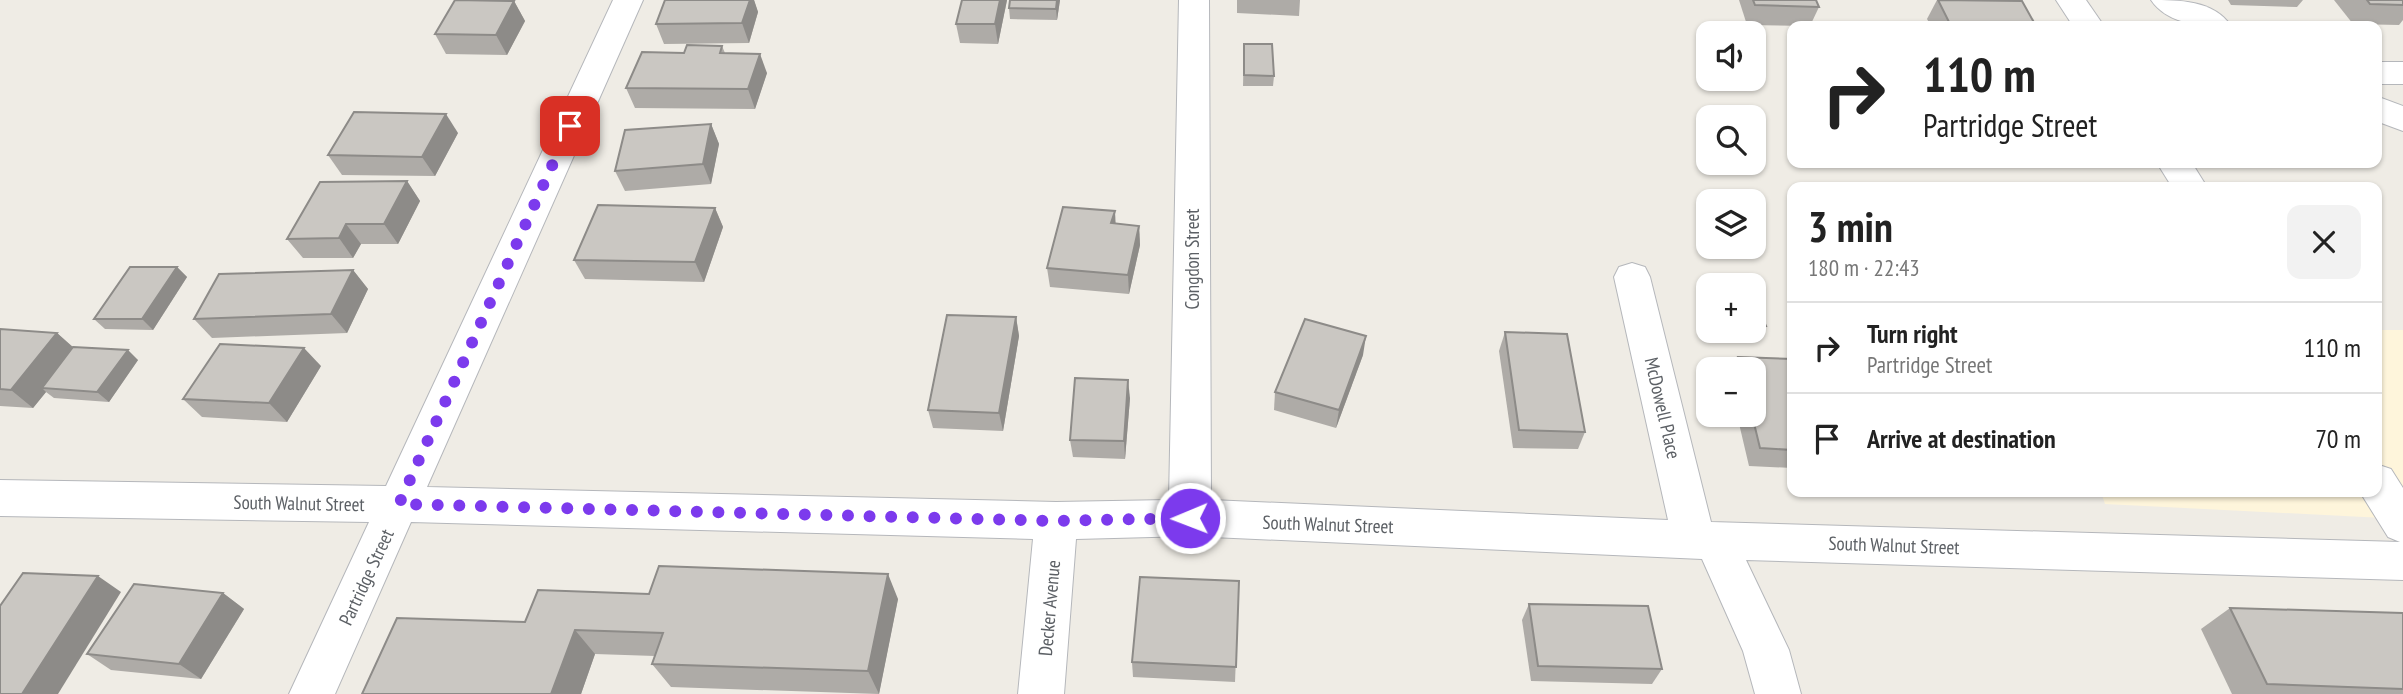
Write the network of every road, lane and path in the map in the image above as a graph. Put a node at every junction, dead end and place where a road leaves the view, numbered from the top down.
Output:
1 (628, 0) edge
2 (1194, 0) edge
3 (2071, 0) edge
4 (2166, 0) edge
5 (2085, 21) edge
6 (2206, 21) edge
7 (2382, 73) edge
8 (2403, 73) edge
9 (2382, 110) edge
10 (2403, 120) edge
11 (1632, 277) dead end
12 (2382, 491) edge
13 (0, 498) edge
14 (399, 504) junction
15 (1190, 518) junction
16 (1056, 521) junction
17 (2403, 524) edge
18 (1704, 540) junction
19 (2403, 561) edge
20 (312, 694) edge
21 (1041, 694) edge
22 (1779, 694) edge

1 - 14 street, Partridge Street
2 - 15 street, Congdon Street
3 - 5 street
4 - 6 street
7 - 8 street
9 - 10 street
11 - 18 street, McDowell Place
12 - 17 street
13 - 14 street, South Walnut Street
14 - 16 street, South Walnut Street
14 - 20 street, Partridge Street
15 - 16 street, South Walnut Street
15 - 18 street, South Walnut Street
16 - 21 street, Decker Avenue
18 - 19 street, South Walnut Street
18 - 22 street, McDowell Place

